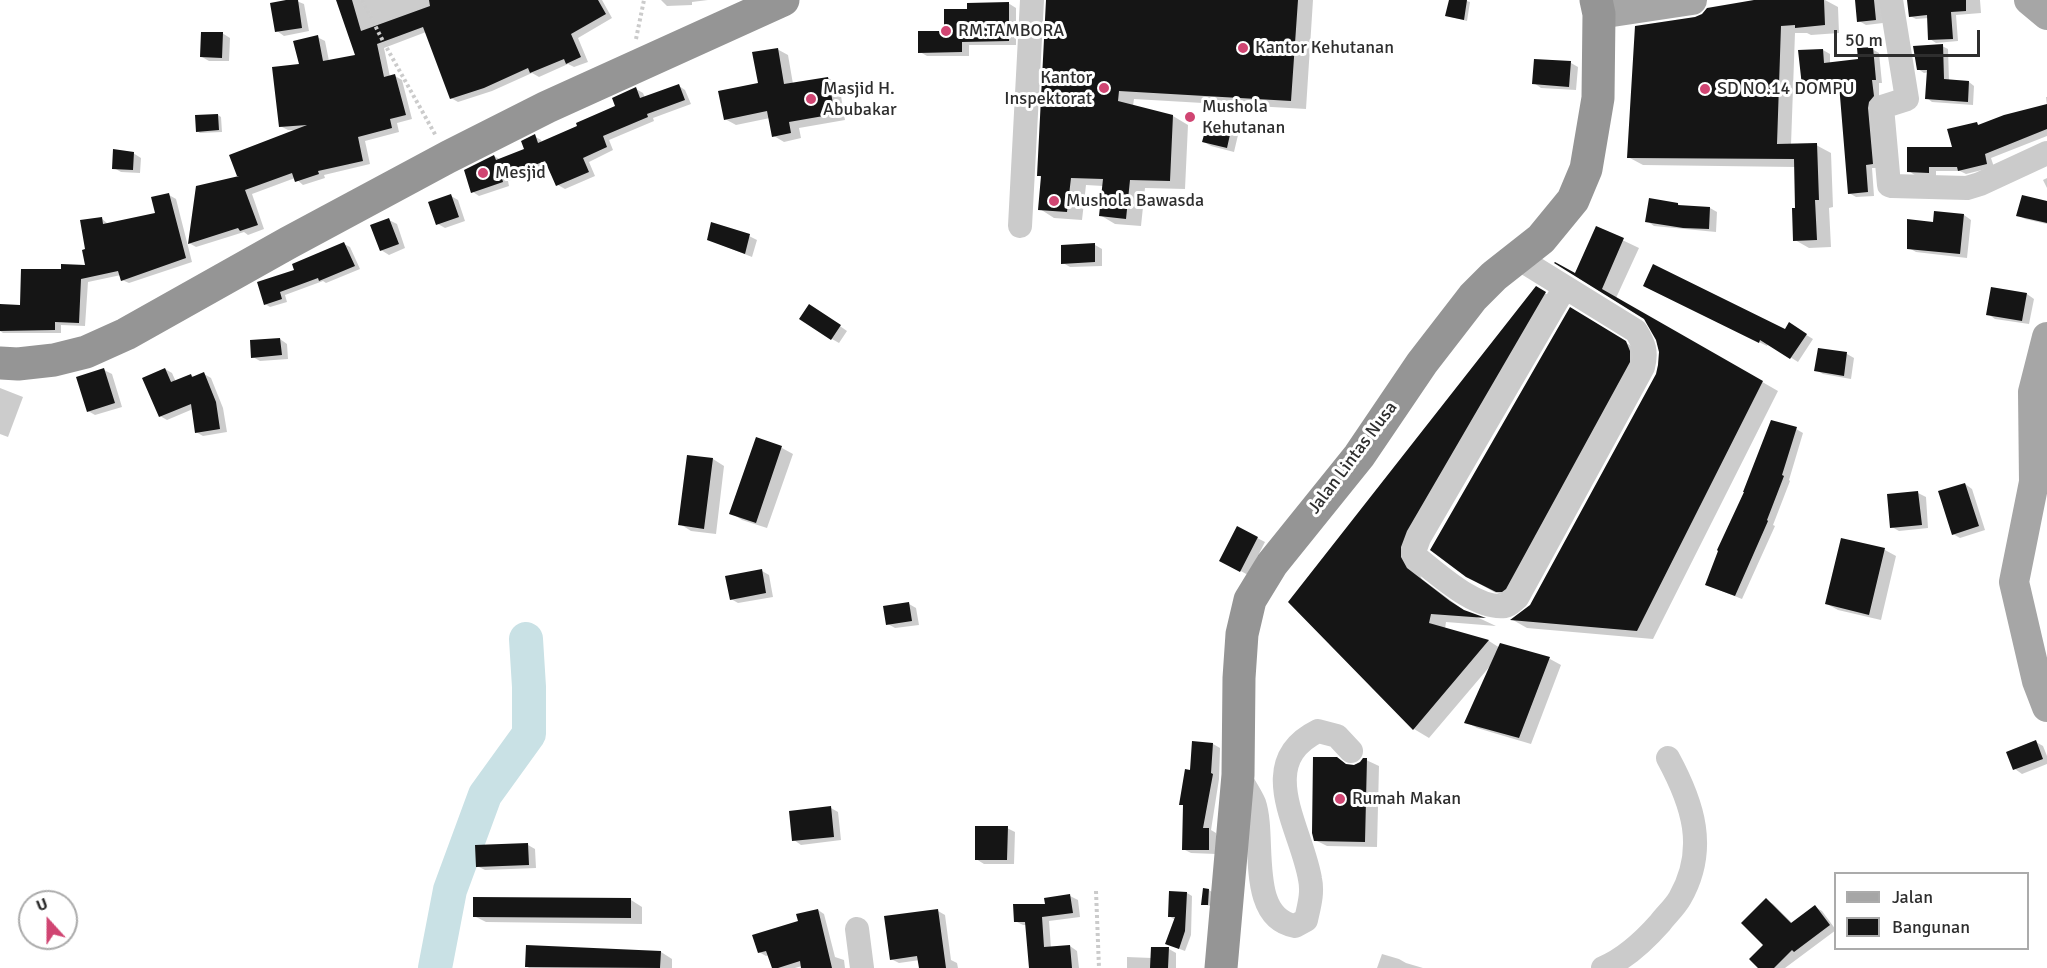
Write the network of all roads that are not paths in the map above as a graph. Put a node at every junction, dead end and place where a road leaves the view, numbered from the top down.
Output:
1 (783, 0) edge
2 (1032, 0) edge
3 (1692, 0) edge
4 (1891, 0) edge
5 (2029, 0) edge
6 (1598, 7) edge
7 (2047, 15) edge
8 (2047, 153) edge
9 (1020, 226) dead end
10 (1518, 258) junction
11 (1565, 287) junction
12 (2047, 338) edge
13 (0, 363) edge
14 (2047, 707) edge
15 (1351, 751) dead end
16 (1668, 758) dead end
17 (1238, 775) junction
18 (857, 929) dead end
19 (862, 968) edge
20 (1221, 968) edge
21 (1603, 968) edge

1 - 13 highway
2 - 9 street
3 - 6 main road
4 - 8 street
5 - 7 main road
6 - 10 highway, Jalan Lintas Nusa
10 - 11 street
10 - 17 highway, Jalan Lintas Nusa
11 - 11 street
12 - 14 main road
15 - 17 street
16 - 21 street
17 - 20 highway, Jalan Lintas Nusa
18 - 19 street

